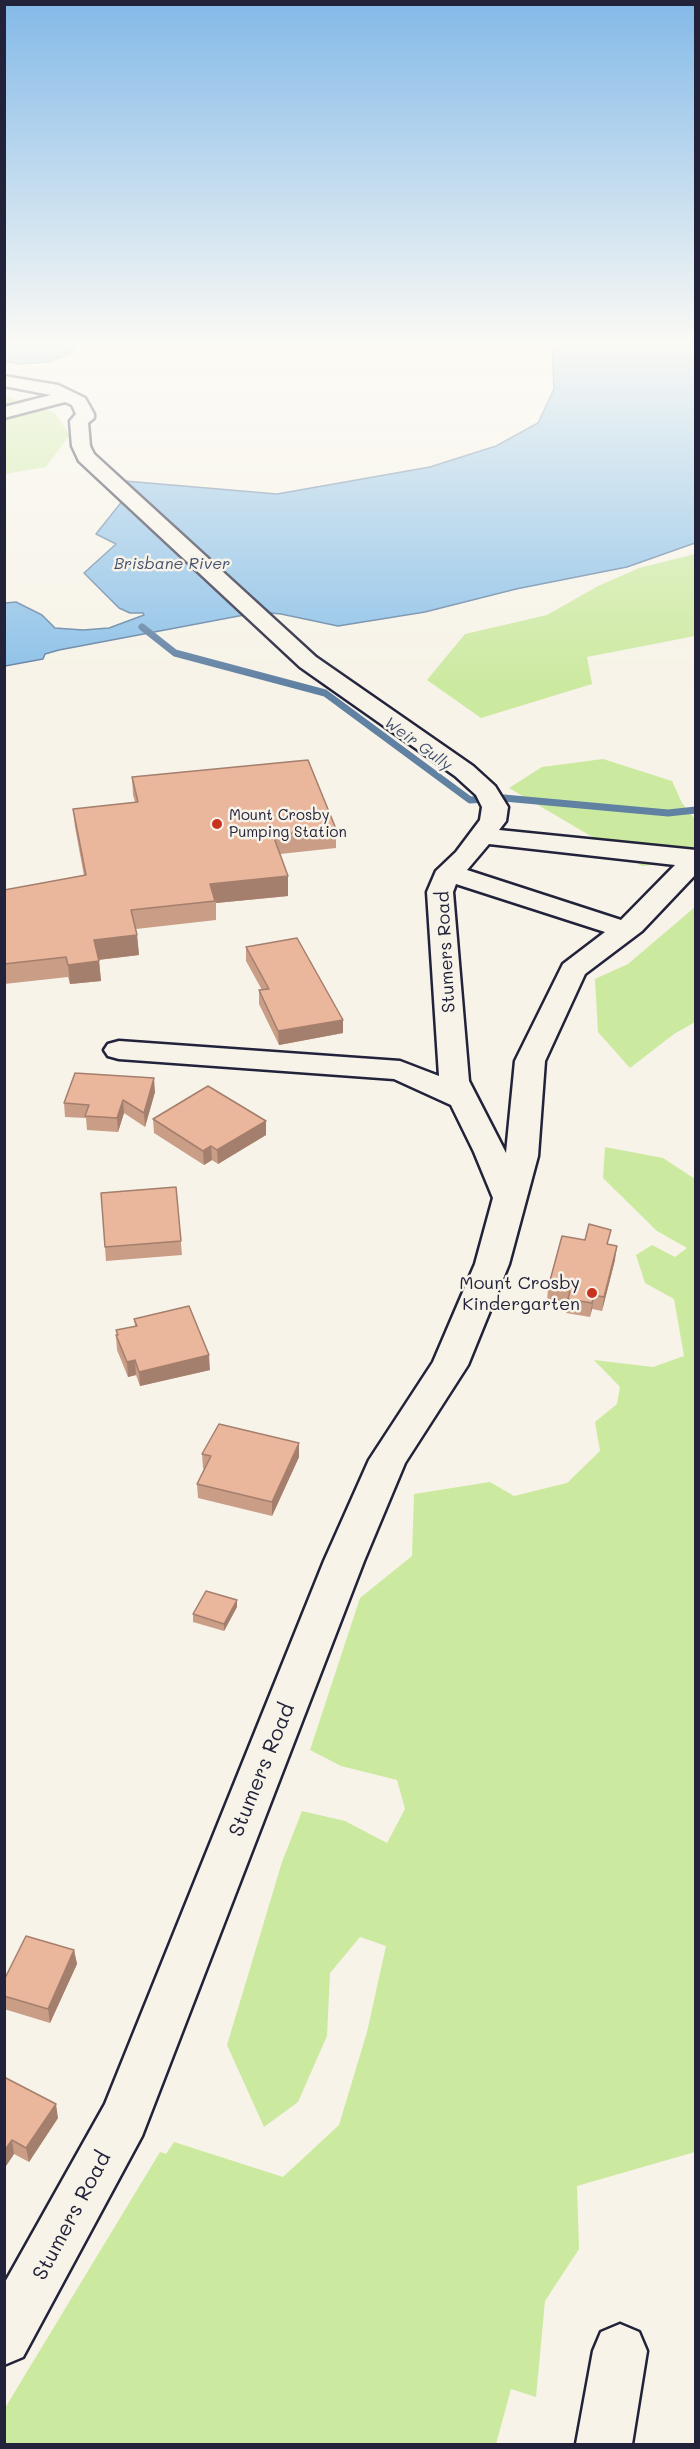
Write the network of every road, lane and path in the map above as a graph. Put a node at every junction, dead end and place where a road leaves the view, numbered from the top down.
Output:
1 (86, 457) edge
2 (488, 811) junction
3 (695, 859) edge
4 (449, 873) junction
5 (625, 930) junction
6 (119, 1050) dead end
7 (463, 1099) junction
8 (509, 1198) junction
9 (4, 2338) edge
10 (620, 2351) dead end
11 (604, 2445) edge

1 - 2 street
2 - 3 street
2 - 4 street, Stumers Road
3 - 5 street, Stumers Road
4 - 5 street
4 - 7 street, Stumers Road
5 - 8 street, Stumers Road
6 - 7 street
7 - 8 street, Stumers Road
8 - 9 street, Stumers Road
10 - 11 street

